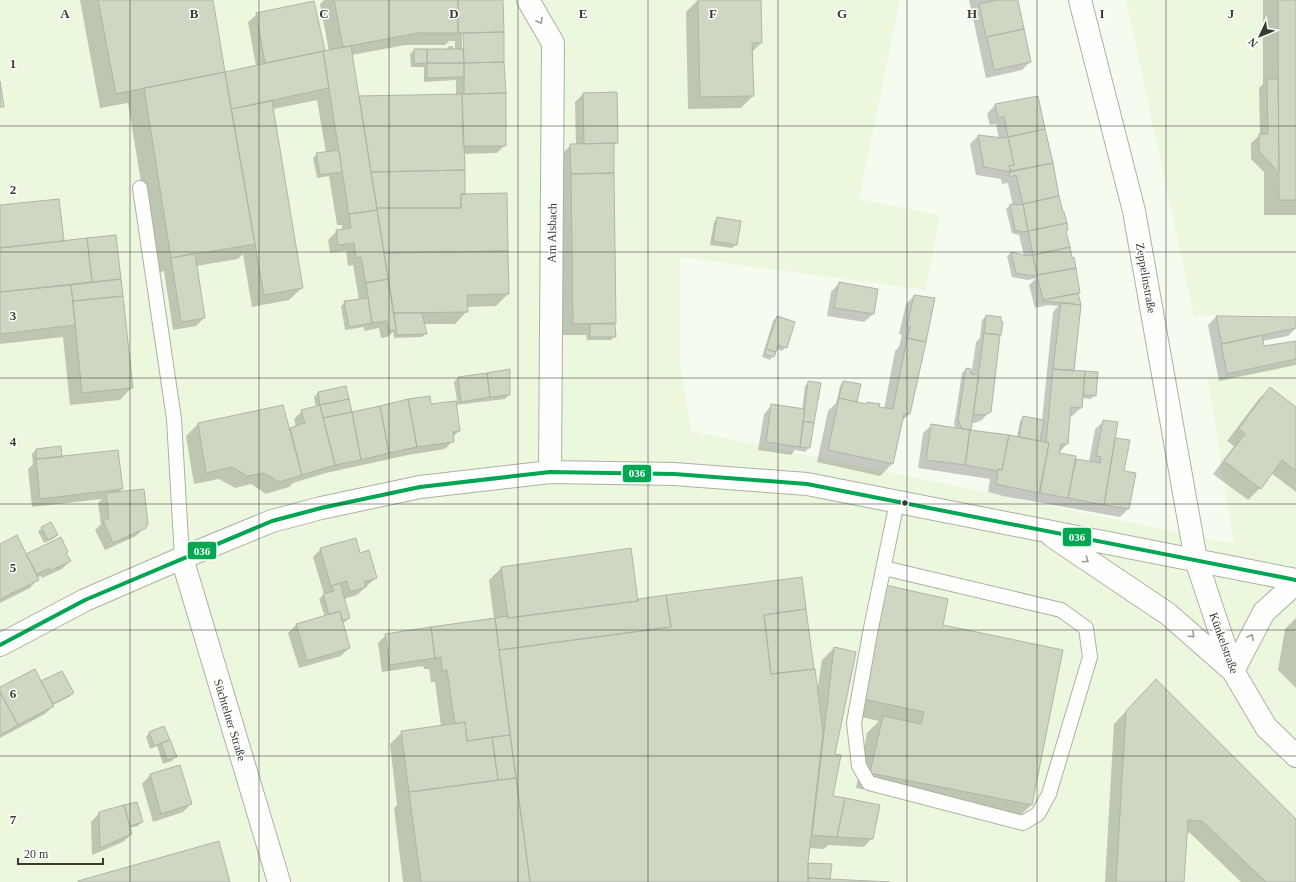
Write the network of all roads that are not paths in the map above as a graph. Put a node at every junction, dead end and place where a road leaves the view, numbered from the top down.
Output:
1 (528, 0) edge
2 (1080, 0) edge
3 (140, 188) dead end
4 (550, 472) junction
5 (897, 502) junction
6 (1042, 530) junction
7 (182, 558) junction
8 (1196, 560) junction
9 (884, 568) junction
10 (1296, 581) edge
11 (0, 645) edge
12 (1233, 671) junction
13 (1296, 756) edge
14 (278, 882) edge

1 -> 4 street, Am Alsbach
2 - 8 street, Zeppelinstraße
3 - 7 lane
4 - 5 street
4 - 7 street
5 - 6 street
5 - 9 lane
6 - 8 street
6 -> 12 street
7 - 11 street
7 - 14 street, Süchtelner Straße
8 - 10 street
8 - 12 street, Künkelstraße
9 - 9 lane
12 -> 10 street
12 - 13 street, Künkelstraße

